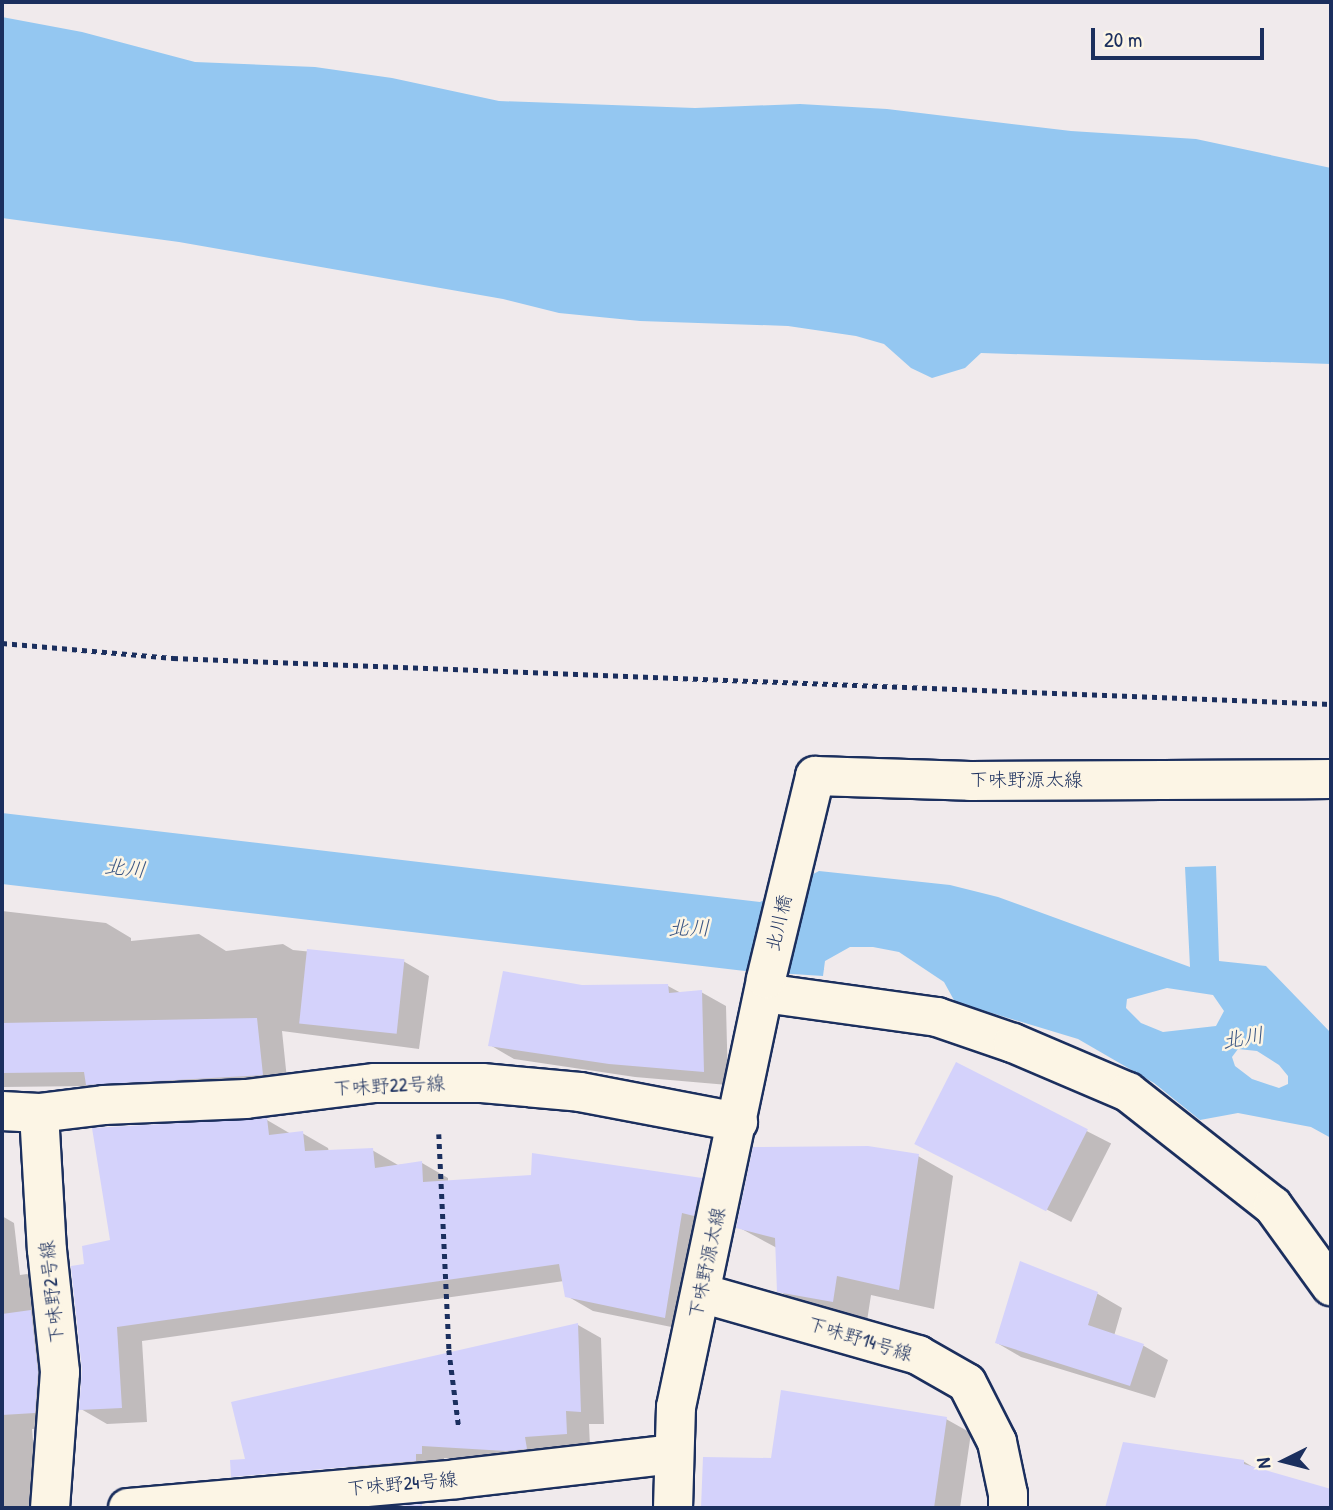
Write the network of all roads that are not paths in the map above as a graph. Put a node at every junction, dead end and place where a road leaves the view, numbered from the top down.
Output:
1 (1331, 779) edge
2 (792, 867) joint
3 (765, 986) junction
4 (20, 1112) edge
5 (738, 1122) junction
6 (1331, 1286) edge
7 (701, 1293) junction
8 (674, 1454) junction
9 (50, 1508) edge
10 (128, 1508) edge
11 (673, 1508) edge
12 (1008, 1508) edge

1 - 2 street, 下味野源太線
2 - 3 street, 北川橋
3 - 5 street, 下味野源太線
3 - 6 street
4 - 5 street, 下味野22号線
4 - 9 street, 下味野2号線
5 - 7 street, 下味野源太線
7 - 8 street, 下味野源太線
7 - 12 street, 下味野14号線
8 - 10 street, 下味野24号線
8 - 11 street, 下味野源太線

